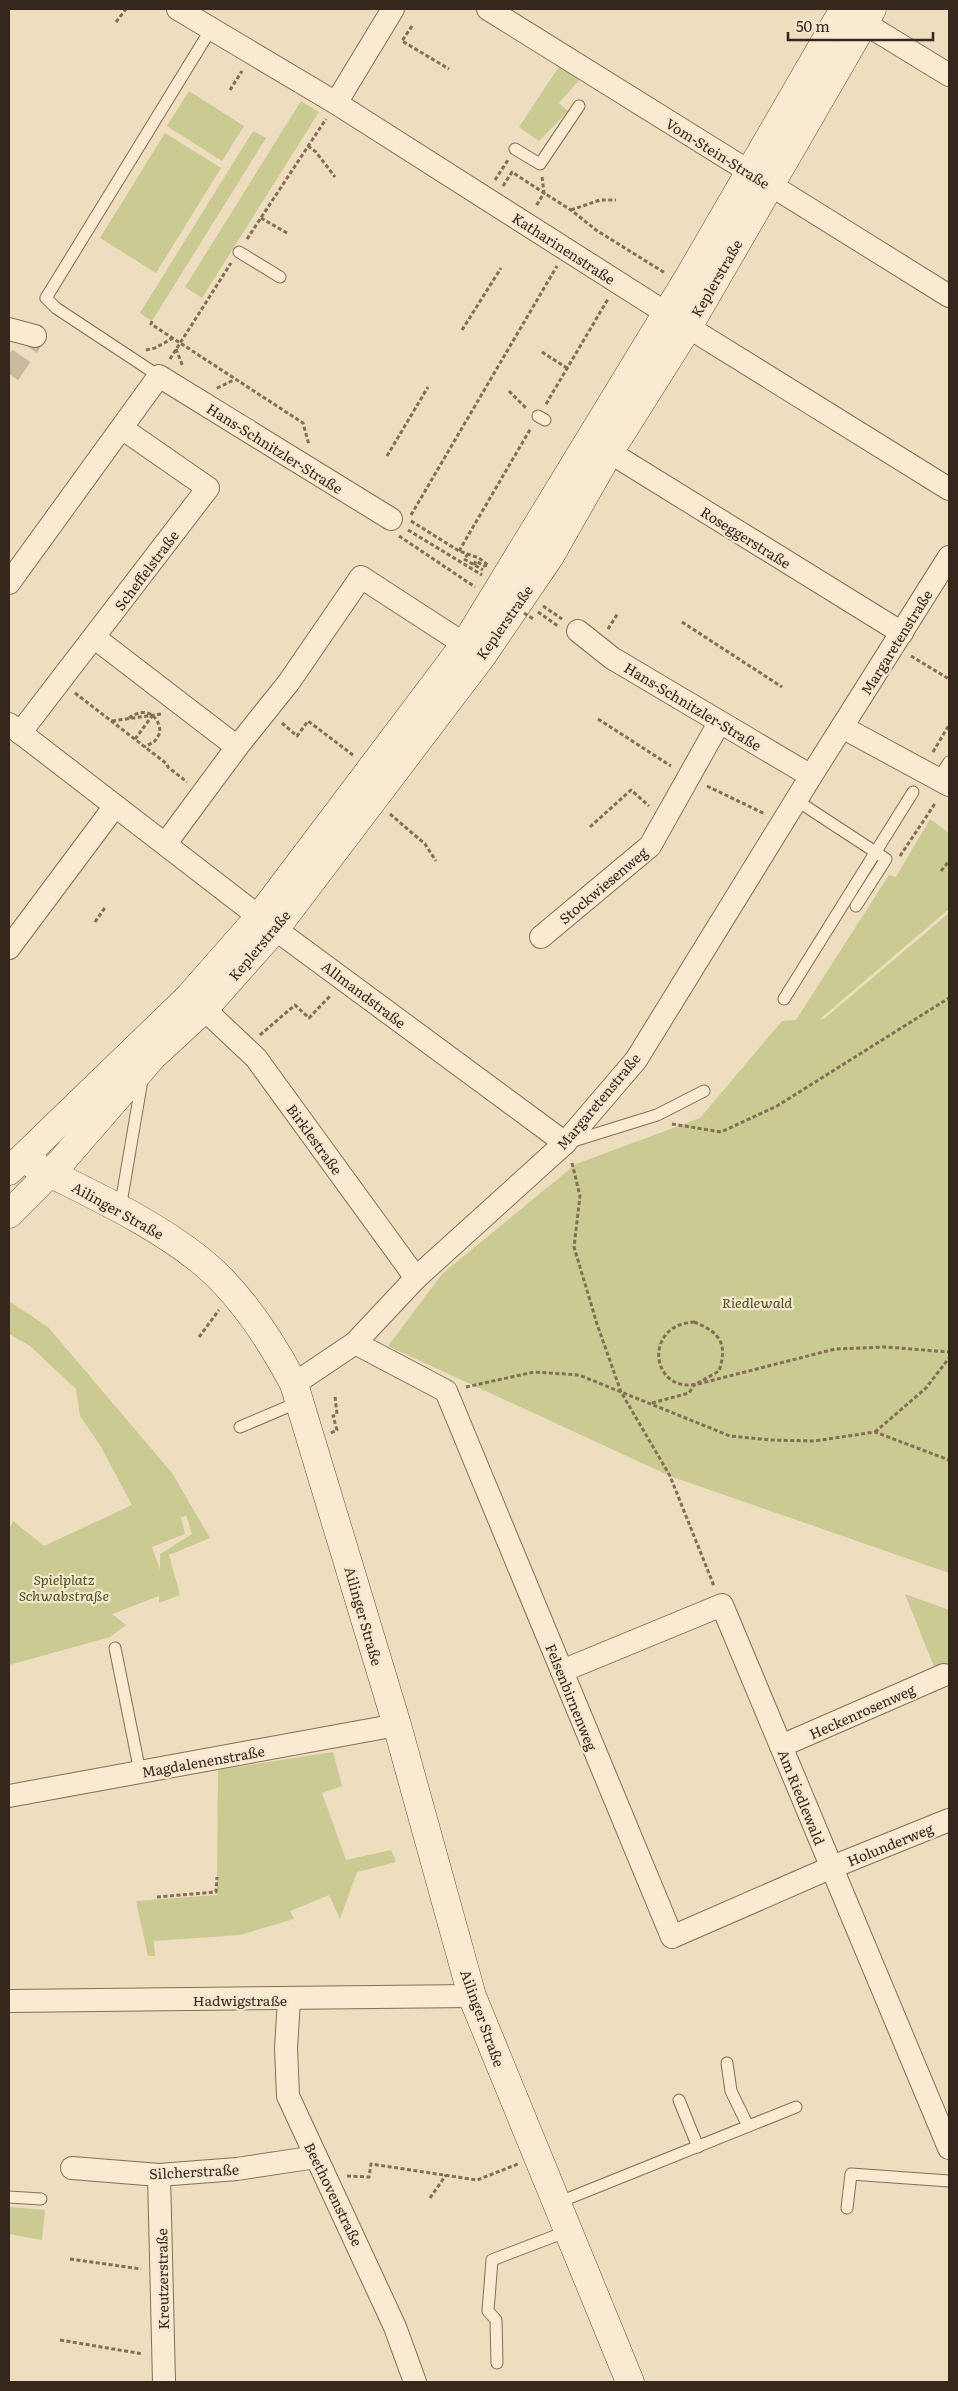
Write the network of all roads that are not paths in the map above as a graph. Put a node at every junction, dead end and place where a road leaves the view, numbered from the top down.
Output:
1 (178, 9) edge
2 (393, 9) edge
3 (488, 9) edge
4 (853, 12) edge
5 (211, 30) junction
6 (949, 75) edge
7 (336, 103) junction
8 (579, 106) dead end
9 (515, 149) road end
10 (760, 179) junction
11 (239, 252) dead end
12 (280, 277) dead end
13 (949, 296) edge
14 (677, 320) junction
15 (9, 329) edge
16 (35, 336) dead end
17 (159, 376) junction
18 (123, 429) junction
19 (592, 445) junction
20 (949, 489) edge
21 (391, 519) road end
22 (949, 557) edge
23 (9, 584) edge
24 (578, 631) dead end
25 (94, 638) junction
26 (898, 640) junction
27 (473, 650) junction
28 (719, 723) junction
29 (842, 727) junction
30 (14, 729) edge
31 (237, 746) junction
32 (811, 776) junction
33 (941, 776) edge
34 (913, 792) dead end
35 (796, 800) junction
36 (116, 806) junction
37 (166, 843) junction
38 (877, 847) junction
39 (856, 906) dead end
40 (268, 922) junction
41 (541, 937) dead end
42 (9, 948) edge
43 (784, 999) dead end
44 (204, 1009) junction
45 (153, 1056) junction
46 (704, 1091) dead end
47 (565, 1144) junction
48 (13, 1160) edge
49 (49, 1172) junction
50 (120, 1209) junction
51 (9, 1214) edge
52 (416, 1278) junction
53 (355, 1343) junction
54 (296, 1393) junction
55 (240, 1427) dead end
56 (115, 1648) dead end
57 (562, 1671) junction
58 (944, 1675) dead end
59 (397, 1725) junction
60 (781, 1746) junction
61 (140, 1772) junction
62 (9, 1796) edge
63 (949, 1820) edge
64 (830, 1868) junction
65 (472, 1996) junction
66 (289, 2000) junction
67 (9, 2002) edge
68 (726, 2063) dead end
69 (679, 2100) dead end
70 (796, 2107) dead end
71 (748, 2126) junction
72 (698, 2147) junction
73 (949, 2148) edge
74 (316, 2158) junction
75 (72, 2168) dead end
76 (159, 2175) junction
77 (949, 2181) edge
78 (9, 2197) edge
79 (41, 2199) dead end
80 (557, 2203) junction
81 (847, 2208) dead end
82 (568, 2231) junction
83 (497, 2363) dead end
84 (164, 2382) edge
85 (415, 2382) edge
86 (630, 2382) edge

1 - 5 street, Katharinenstraße
2 - 7 street
3 - 10 street, Vom-Stein-Straße
4 - 6 street
4 - 10 street, Keplerstraße
5 - 7 street, Katharinenstraße
5 - 17 lane
7 - 14 street, Katharinenstraße
8 - 9 lane
10 - 13 street, Vom-Stein-Straße
10 - 14 street, Keplerstraße
11 - 12 lane
14 - 19 street, Keplerstraße
14 - 20 street, Katharinenstraße
15 - 16 street
17 - 18 street
17 - 21 street, Hans-Schnitzler-Straße
18 - 23 street
18 - 25 street, Scheffelstraße
19 - 26 street, Roseggerstraße
19 - 27 street, Keplerstraße
22 - 26 street, Margaretenstraße
24 - 28 street, Hans-Schnitzler-Straße
25 - 30 street, Scheffelstraße
25 - 31 street
26 - 29 street, Margaretenstraße
27 - 31 street
27 - 40 street, Keplerstraße
28 - 32 street, Hans-Schnitzler-Straße
28 - 41 street, Stockwiesenweg
29 - 32 street, Margaretenstraße
29 - 33 street
30 - 36 street, Allmandstraße
31 - 37 street
32 - 35 street, Margaretenstraße
34 - 38 lane
35 - 38 lane
35 - 47 street, Margaretenstraße
36 - 37 street, Allmandstraße
36 - 42 street
37 - 40 street, Allmandstraße
38 - 39 lane
38 - 43 lane
40 - 44 street, Keplerstraße
40 - 47 street, Allmandstraße
40 - 48 street, Keplerstraße
44 - 45 street, Keplerstraße
44 - 52 street, Birklestraße
45 - 49 street, Keplerstraße
45 - 50 lane
46 - 47 lane
47 - 52 street, Margaretenstraße
48 - 49 street, Ailinger Straße
49 - 50 street, Ailinger Straße
49 - 51 street, Keplerstraße
50 - 54 street, Ailinger Straße
52 - 53 street, Margaretenstraße
53 - 54 street, Margaretenstraße
53 - 57 street, Felsenbirnenweg
54 - 55 lane
54 - 59 street, Ailinger Straße
56 - 61 lane
57 - 60 street, Am Riedlewald
57 - 64 street, Felsenbirnenweg
58 - 60 street, Heckenrosenweg
59 - 61 street, Magdalenenstraße
59 - 65 street, Ailinger Straße
60 - 64 street, Am Riedlewald
61 - 62 street, Magdalenenstraße
63 - 64 street, Holunderweg
64 - 73 street, Am Riedlewald
65 - 66 street, Hadwigstraße
65 - 80 street, Ailinger Straße
66 - 67 street, Hadwigstraße
66 - 74 street, Beethovenstraße
68 - 71 lane
69 - 72 lane
70 - 71 lane
71 - 72 lane
72 - 80 lane
74 - 76 street, Silcherstraße
74 - 85 street, Beethovenstraße
75 - 76 street, Silcherstraße
76 - 84 street, Kreutzerstraße
77 - 81 lane
78 - 79 lane
80 - 82 street, Ailinger Straße
82 - 83 lane
82 - 86 street, Ailinger Straße

